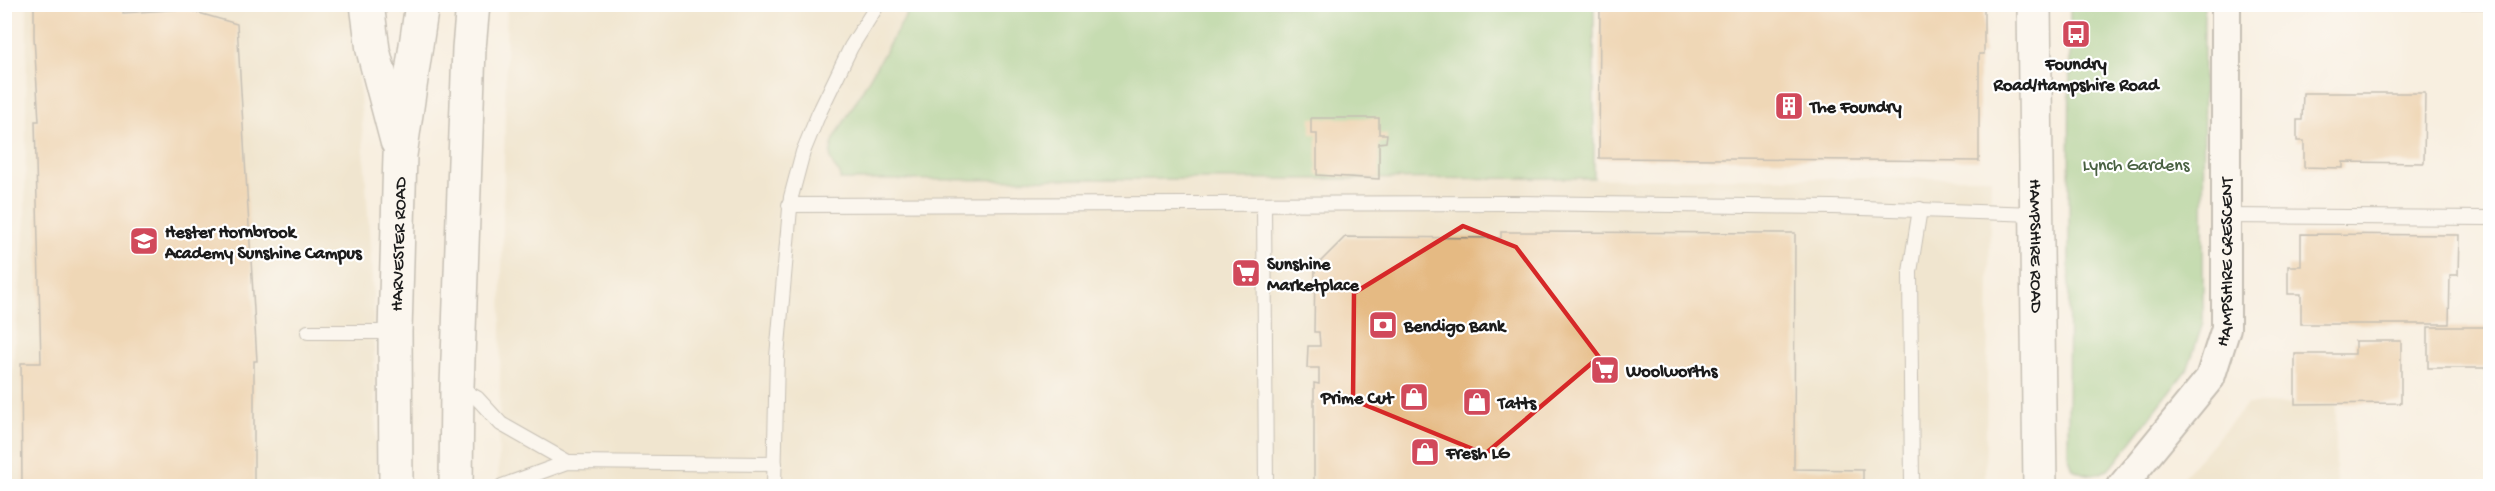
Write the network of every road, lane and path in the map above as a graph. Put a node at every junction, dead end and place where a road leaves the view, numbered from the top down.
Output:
1 (368, 4) edge
2 (422, 4) edge
3 (473, 4) edge
4 (878, 4) edge
5 (2034, 4) edge
6 (2226, 4) edge
7 (400, 155) junction
8 (1264, 204) junction
9 (789, 205) junction
10 (1920, 208) junction
11 (2035, 214) junction
12 (2225, 216) junction
13 (2486, 218) dead end
14 (308, 332) dead end
15 (395, 332) junction
16 (457, 387) junction
17 (568, 462) junction
18 (775, 464) junction
19 (396, 486) edge
20 (456, 486) edge
21 (502, 486) edge
22 (774, 486) edge
23 (1266, 486) edge
24 (1912, 486) edge
25 (2040, 486) edge
26 (2122, 486) edge

1 - 7 street
2 - 7 street, HARVESTER ROAD
3 - 16 street
4 - 9 lane
5 - 11 street, HAMPSHIRE ROAD
6 - 12 street, HAMPSHIRE CRESCENT
7 - 15 street, HARVESTER ROAD
8 - 9 lane
8 - 10 lane
8 - 23 lane
9 - 18 lane
10 - 11 lane
10 - 24 lane
11 - 25 street, HAMPSHIRE ROAD
12 - 13 lane
12 - 26 street, HAMPSHIRE CRESCENT
14 - 15 lane
15 - 19 street, HARVESTER ROAD
16 - 17 lane
16 - 20 street
17 - 18 lane
17 - 21 lane
18 - 22 lane

